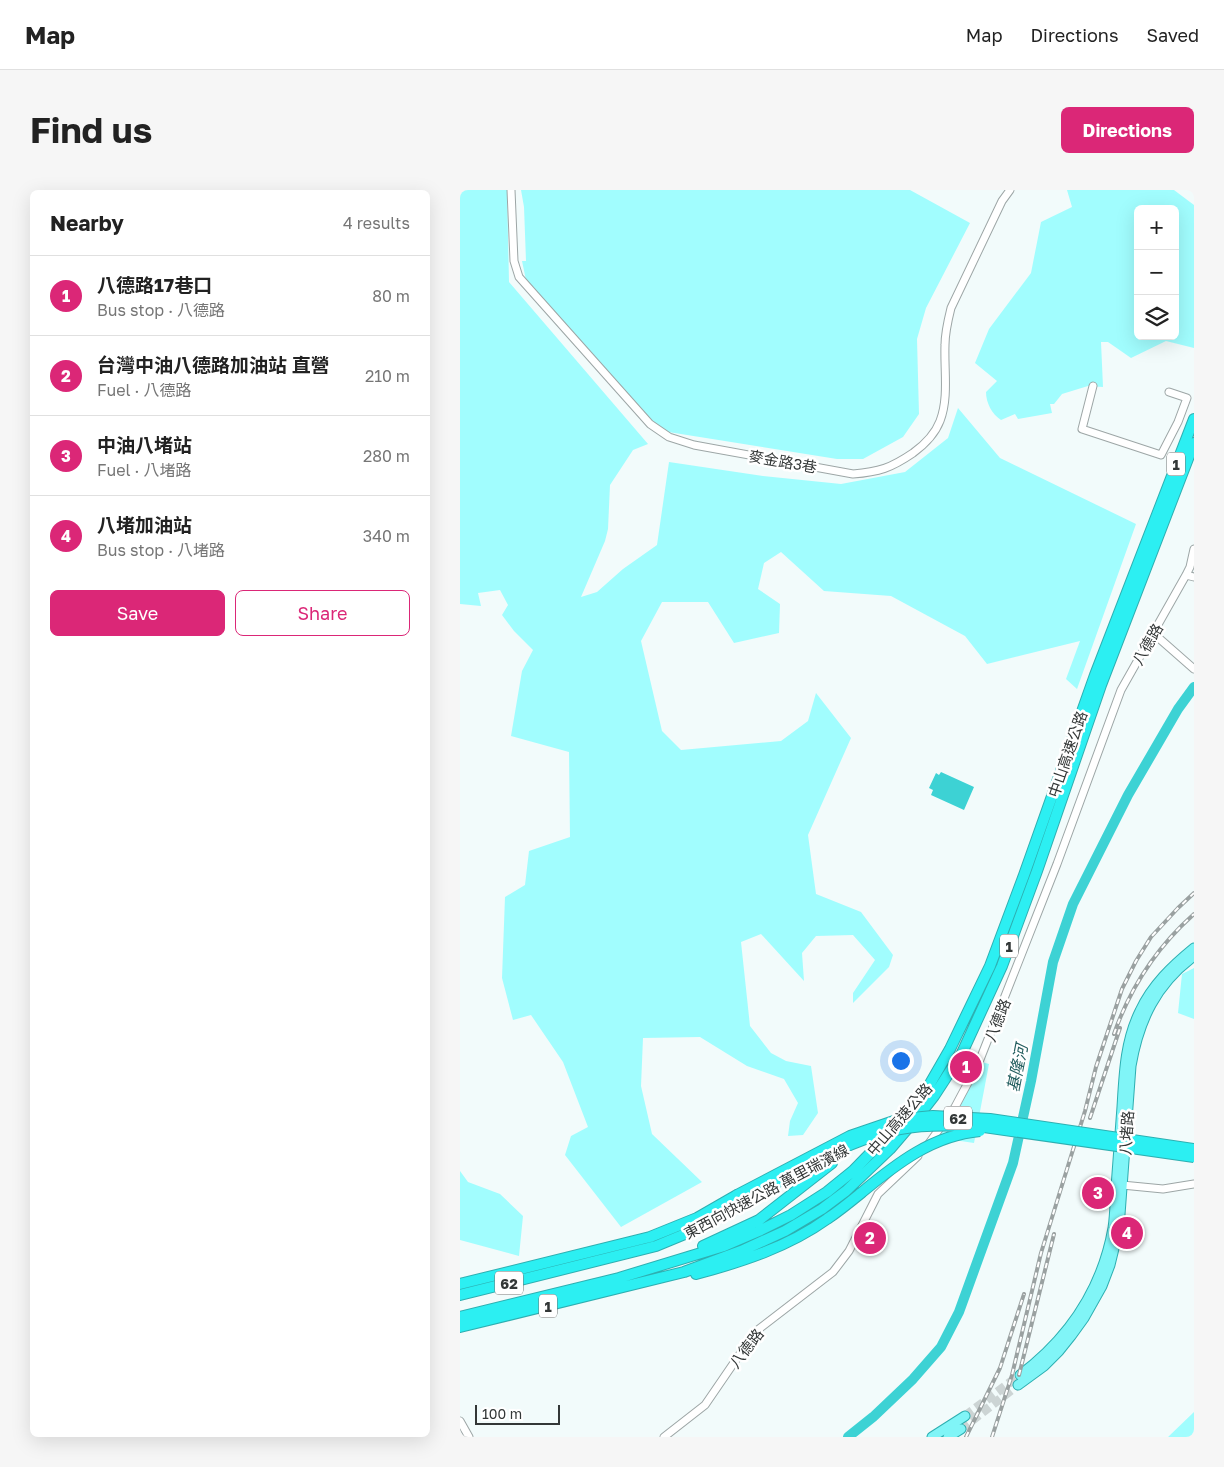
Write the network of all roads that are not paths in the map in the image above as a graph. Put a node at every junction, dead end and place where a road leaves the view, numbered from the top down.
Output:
1 (511, 190) edge
2 (1010, 190) edge
3 (1093, 386) dead end
4 (1169, 392) dead end
5 (1194, 419) edge
6 (1193, 446) edge
7 (1194, 549) edge
8 (1186, 575) junction
9 (1194, 577) edge
10 (1153, 633) junction
11 (1194, 668) edge
12 (1194, 948) edge
13 (1194, 956) edge
14 (1194, 1148) edge
15 (1194, 1156) edge
16 (1194, 1161) edge
17 (1194, 1184) edge
18 (1122, 1185) junction
19 (739, 1199) junction
20 (619, 1278) junction
21 (460, 1284) edge
22 (636, 1284) junction
23 (460, 1295) edge
24 (460, 1317) edge
25 (460, 1327) edge
26 (1020, 1375) tunnel mouth
27 (1018, 1385) tunnel mouth
28 (966, 1416) tunnel mouth
29 (460, 1421) edge
30 (960, 1429) tunnel mouth
31 (469, 1437) edge
32 (664, 1437) edge
33 (932, 1437) edge
34 (948, 1437) edge

1 - 2 street, 麥金路3巷
3 - 4 street
5 - 20 highway, 中山高速公路 / 1
6 - 22 highway, 中山高速公路 / 1
7 - 8 street, 八德路
8 - 9 street
8 - 10 street, 八德路
10 - 11 street
10 - 32 street, 八德路
12 - 26 main road, 八堵路
13 - 18 main road, 八堵路
14 - 19 highway, 東西向快速公路 萬里瑞濱線 / 62, bridge
15 - 19 highway, 東西向快速公路 萬里瑞濱線 / 62, bridge
15 - 20 highway, bridge
16 - 22 highway, bridge
17 - 18 street
18 - 27 main road, 八堵路
19 - 21 highway, 東西向快速公路 萬里瑞濱線 / 62
19 - 23 highway, 東西向快速公路 萬里瑞濱線 / 62
20 - 24 highway, 中山高速公路 / 1
22 - 25 highway, 中山高速公路 / 1
28 - 33 main road
29 - 31 street
30 - 34 main road

